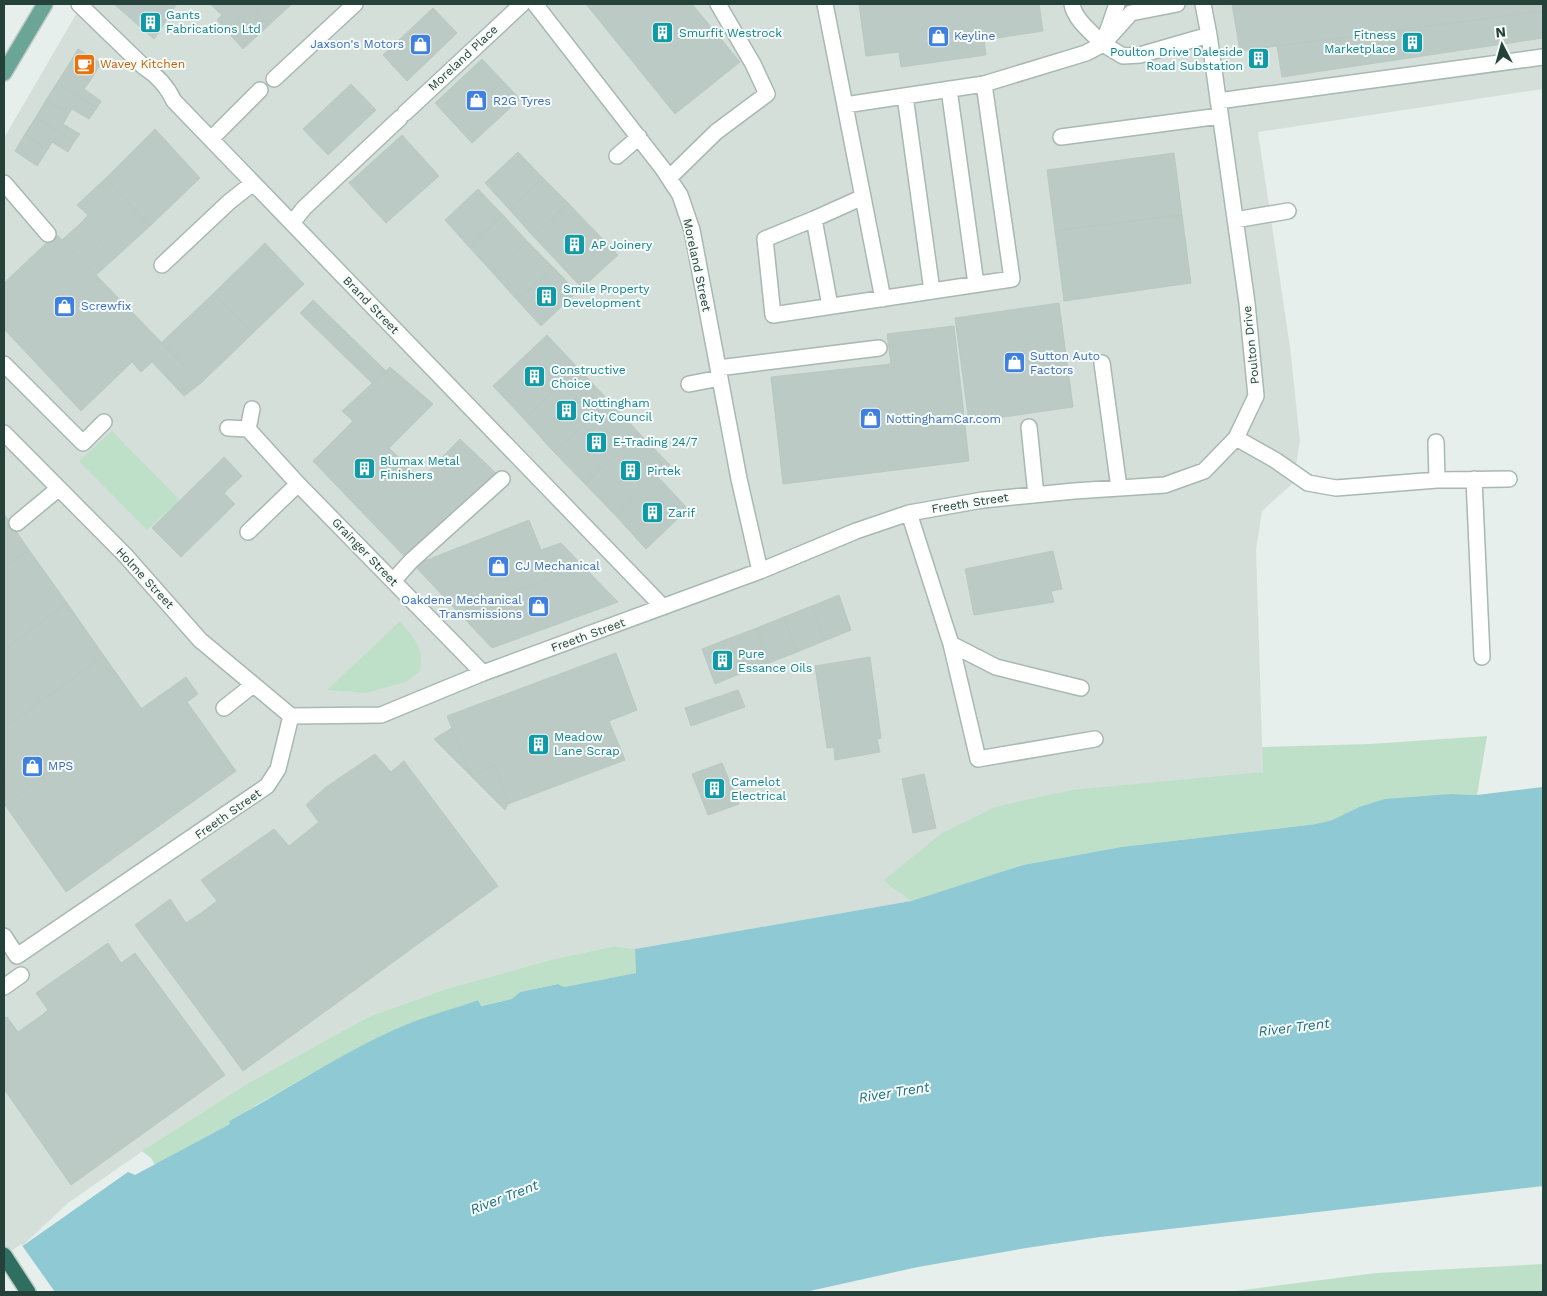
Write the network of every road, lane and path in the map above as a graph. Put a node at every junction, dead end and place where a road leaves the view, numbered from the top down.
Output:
1 (45, 4) edge
2 (79, 4) edge
3 (355, 4) edge
4 (522, 4) edge
5 (535, 4) edge
6 (718, 4) edge
7 (825, 4) edge
8 (1072, 4) edge
9 (1116, 4) edge
10 (1177, 4) edge
11 (1203, 4) edge
12 (1202, 37) junction
13 (1102, 44) junction
14 (1543, 57) edge
15 (4, 73) edge
16 (274, 79) dead end
17 (984, 84) junction
18 (949, 89) junction
19 (260, 90) dead end
20 (905, 96) junction
21 (1218, 100) junction
22 (845, 105) junction
23 (1220, 116) junction
24 (639, 137) junction
25 (1061, 137) dead end
26 (211, 139) junction
27 (617, 156) dead end
28 (669, 178) junction
29 (4, 183) edge
30 (253, 183) junction
31 (863, 197) junction
32 (1288, 211) dead end
33 (814, 219) junction
34 (1235, 220) junction
35 (292, 223) junction
36 (48, 234) dead end
37 (162, 265) dead end
38 (976, 284) junction
39 (932, 291) junction
40 (882, 298) junction
41 (830, 306) junction
42 (879, 348) dead end
43 (1102, 363) dead end
44 (4, 364) edge
45 (719, 373) junction
46 (689, 384) dead end
47 (252, 409) dead end
48 (104, 422) dead end
49 (1029, 427) dead end
50 (228, 428) dead end
51 (248, 429) junction
52 (4, 433) edge
53 (1236, 438) junction
54 (1436, 442) dead end
55 (1504, 478) dead end
56 (502, 479) dead end
57 (1474, 479) junction
58 (1437, 480) junction
59 (298, 484) junction
60 (58, 488) junction
61 (1119, 488) junction
62 (1036, 495) junction
63 (909, 514) junction
64 (16, 523) dead end
65 (248, 532) dead end
66 (760, 571) junction
67 (393, 581) junction
68 (663, 607) junction
69 (950, 644) junction
70 (1482, 657) dead end
71 (483, 673) junction
72 (253, 685) junction
73 (1081, 688) dead end
74 (224, 708) dead end
75 (291, 716) junction
76 (1095, 739) dead end
77 (4, 936) edge
78 (21, 975) dead end
79 (4, 986) edge
80 (4, 1255) edge
81 (28, 1292) edge

1 - 15 main road
2 - 26 street, Brand Street
3 - 16 street
4 - 35 street, Moreland Place
5 - 24 street, Moreland Street
6 - 28 street
7 - 22 street
8 - 13 street
9 - 13 street
10 - 13 street
11 - 12 street, Poulton Drive
12 - 13 street
12 - 21 street, Poulton Drive
13 - 17 street
14 - 21 street
17 - 18 street
17 - 38 street
18 - 20 street
18 - 38 street
19 - 26 street
20 - 22 street
20 - 39 street
21 - 23 street, Poulton Drive
22 - 31 street
23 - 25 street
23 - 34 street, Poulton Drive
24 - 27 street
24 - 28 street, Moreland Street
26 - 30 street, Brand Street
28 - 45 street, Moreland Street
29 - 36 street
30 - 35 street, Brand Street
30 - 37 street
31 - 33 street
31 - 40 street
32 - 34 street
33 - 41 street
33 - 41 street
34 - 53 street, Poulton Drive
35 - 68 street, Brand Street
38 - 39 street
39 - 40 street
40 - 41 street
42 - 45 street
43 - 61 street
44 - 48 street
45 - 46 street
45 - 66 street, Moreland Street
47 - 51 street
49 - 62 street
50 - 51 street
51 - 59 street, Grainger Street
52 - 60 street, Holme Street
53 - 58 street
53 - 61 street, Freeth Street
54 - 58 street
55 - 57 street
56 - 67 street
57 - 58 street
57 - 70 street
59 - 65 street
59 - 67 street, Grainger Street
60 - 64 street
60 - 72 street, Holme Street
61 - 62 street, Freeth Street
62 - 63 street, Freeth Street
63 - 66 street, Freeth Street
63 - 69 street
66 - 68 street, Freeth Street
67 - 71 street, Grainger Street
68 - 71 street, Freeth Street
69 - 73 street
69 - 76 street
71 - 75 street, Freeth Street
72 - 74 street
72 - 75 street, Holme Street
75 - 77 street, Freeth Street
78 - 79 street
80 - 81 highway

